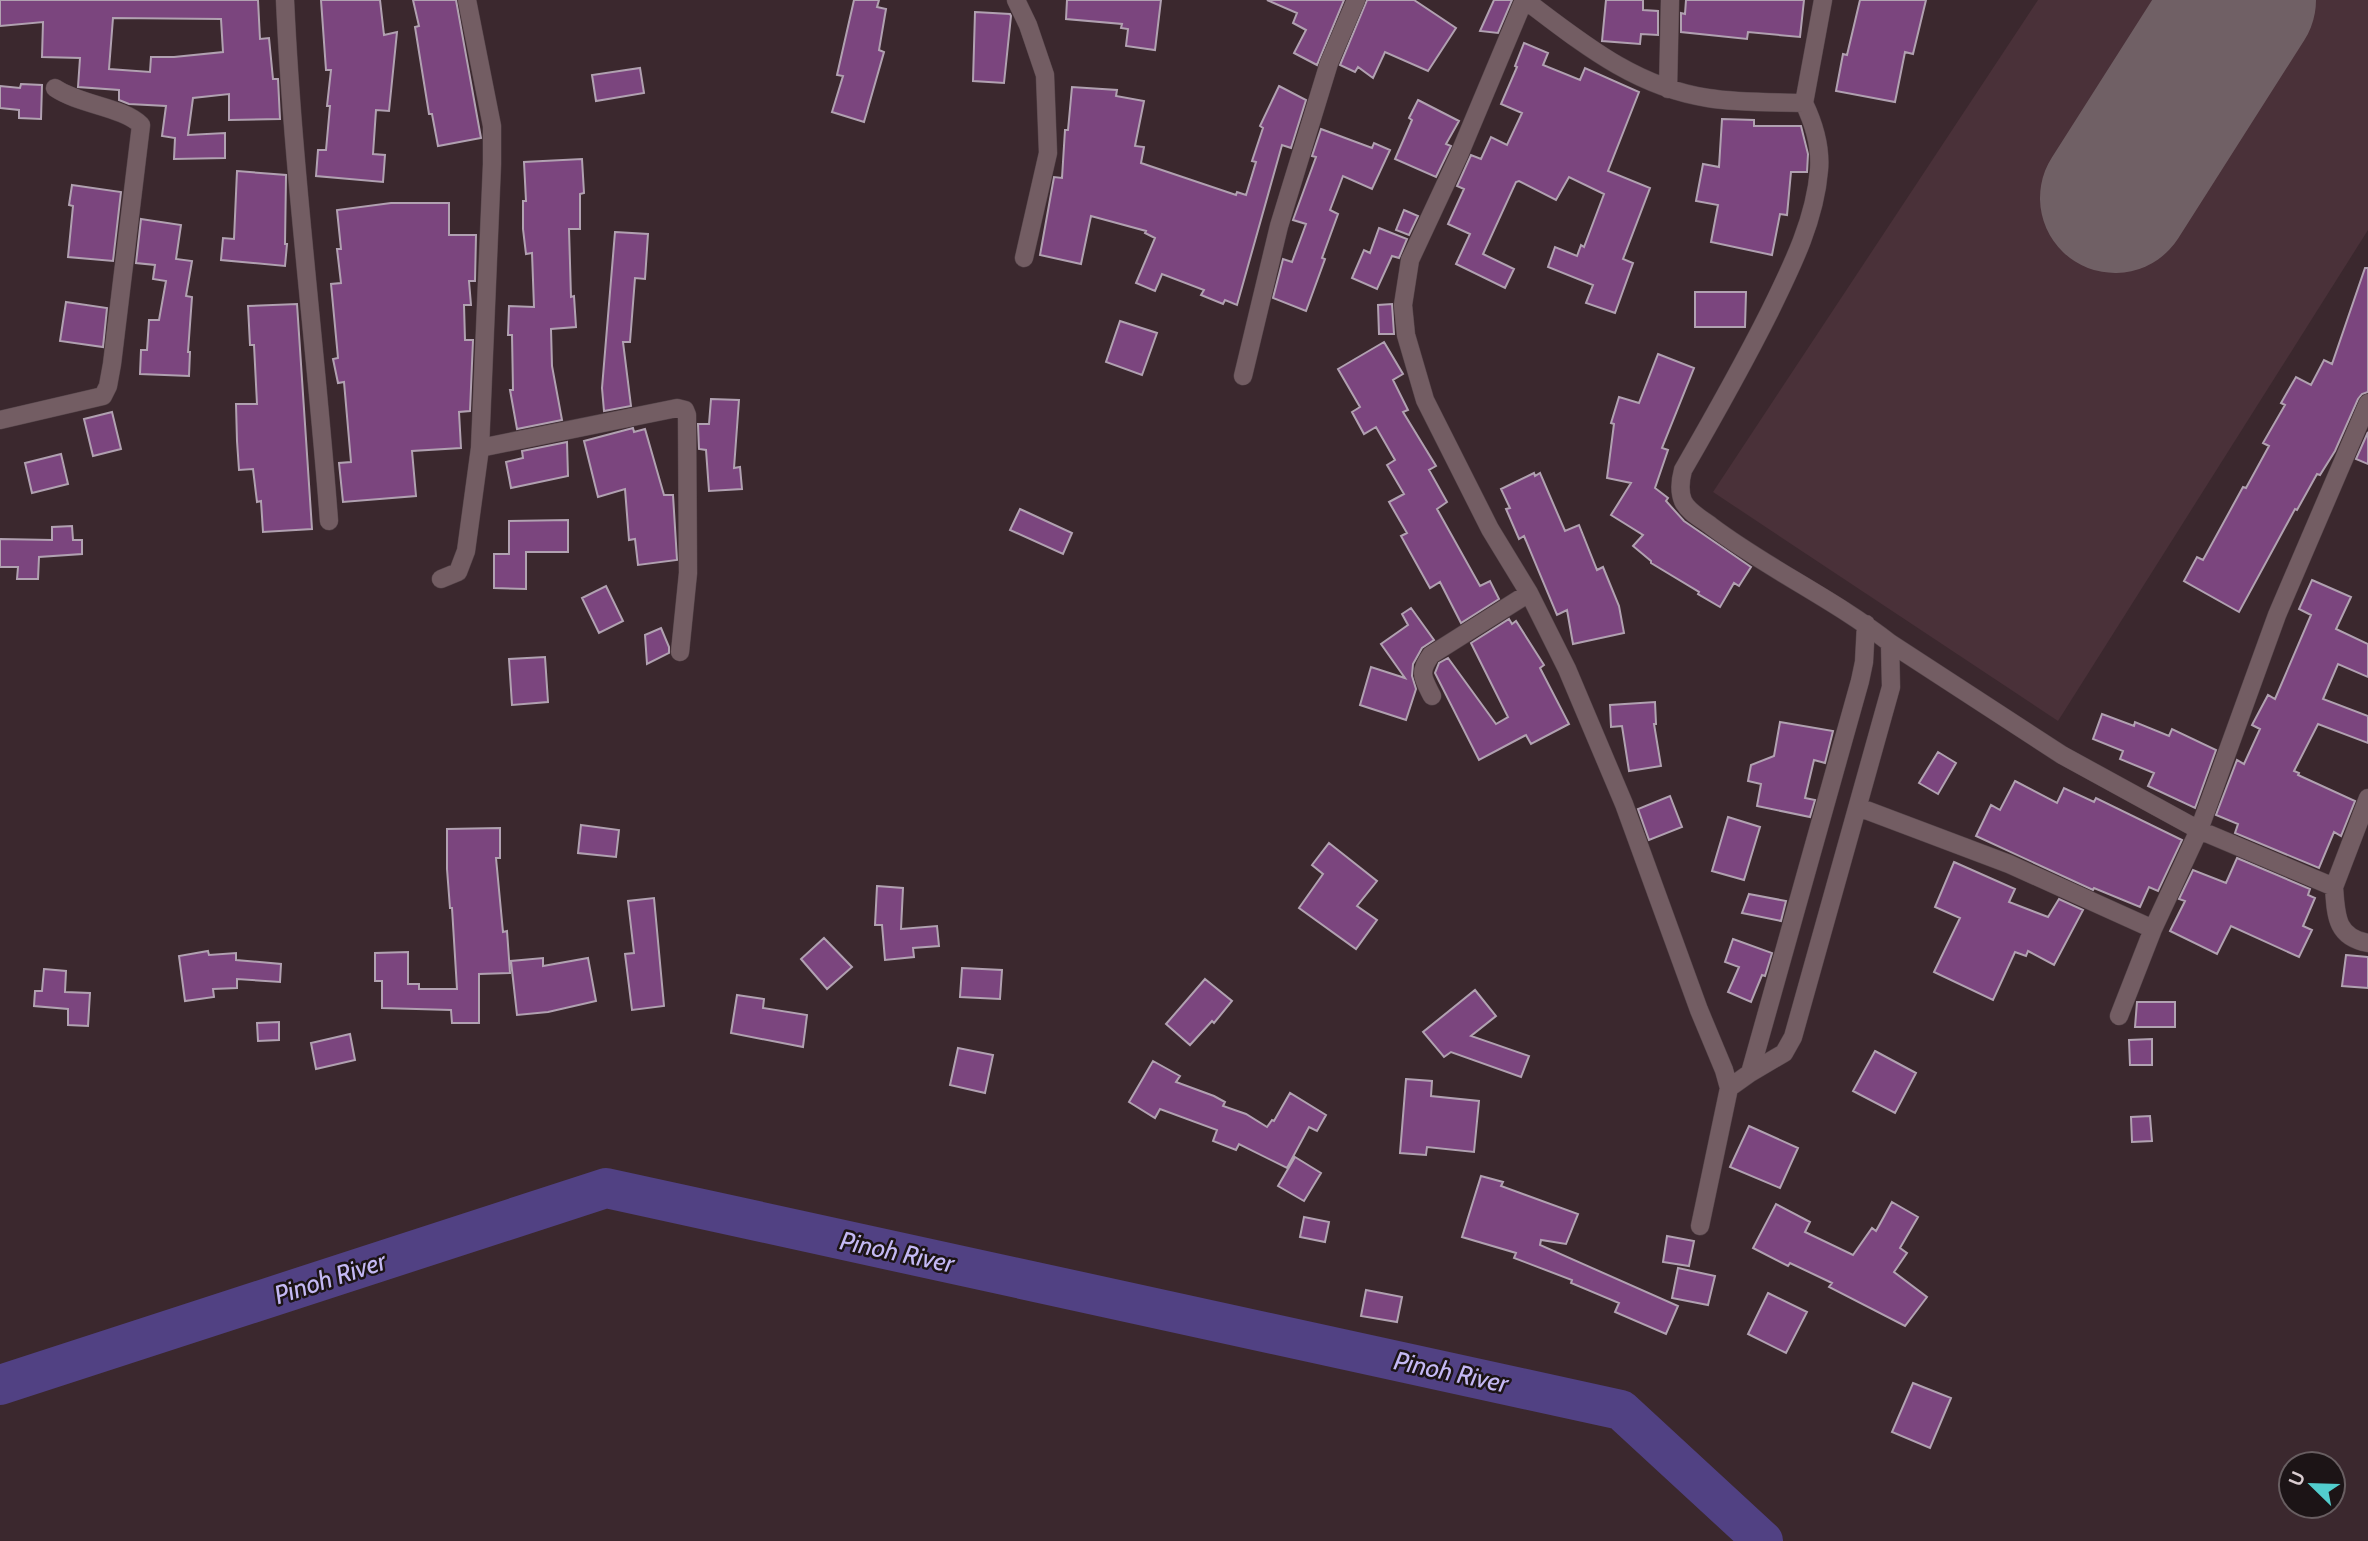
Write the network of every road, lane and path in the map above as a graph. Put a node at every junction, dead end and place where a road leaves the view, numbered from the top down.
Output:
1 (285, 0) edge
2 (467, 0) edge
3 (1016, 0) edge
4 (1356, 0) edge
5 (1525, 0) edge
6 (1670, 0) edge
7 (1822, 0) edge
8 (55, 88) dead end
9 (1668, 89) junction
10 (1804, 103) junction
11 (1024, 257) dead end
12 (1243, 376) dead end
13 (2368, 403) edge
14 (0, 420) edge
15 (480, 448) junction
16 (329, 521) dead end
17 (441, 579) dead end
18 (1529, 593) junction
19 (1866, 624) junction
20 (1890, 643) junction
21 (680, 652) dead end
22 (1432, 696) dead end
23 (2368, 798) edge
24 (1858, 807) junction
25 (2199, 830) junction
26 (2334, 887) junction
27 (2153, 929) junction
28 (2368, 943) edge
29 (2119, 1016) dead end
30 (1750, 1073) junction
31 (1729, 1088) junction
32 (1700, 1226) dead end

1 - 16 street
2 - 15 street
3 - 11 street
4 - 12 street
5 - 9 street
5 - 18 street
6 - 9 street
7 - 10 street
8 - 14 street
9 - 10 street
10 - 19 street
13 - 25 street
15 - 17 street
15 - 21 street
18 - 22 street
18 - 31 street
19 - 20 street
19 - 30 street
20 - 24 street
20 - 25 street
23 - 26 street
24 - 27 street
24 - 30 street
25 - 26 street
25 - 27 street
26 - 28 street
27 - 29 street
30 - 31 street
31 - 32 street

